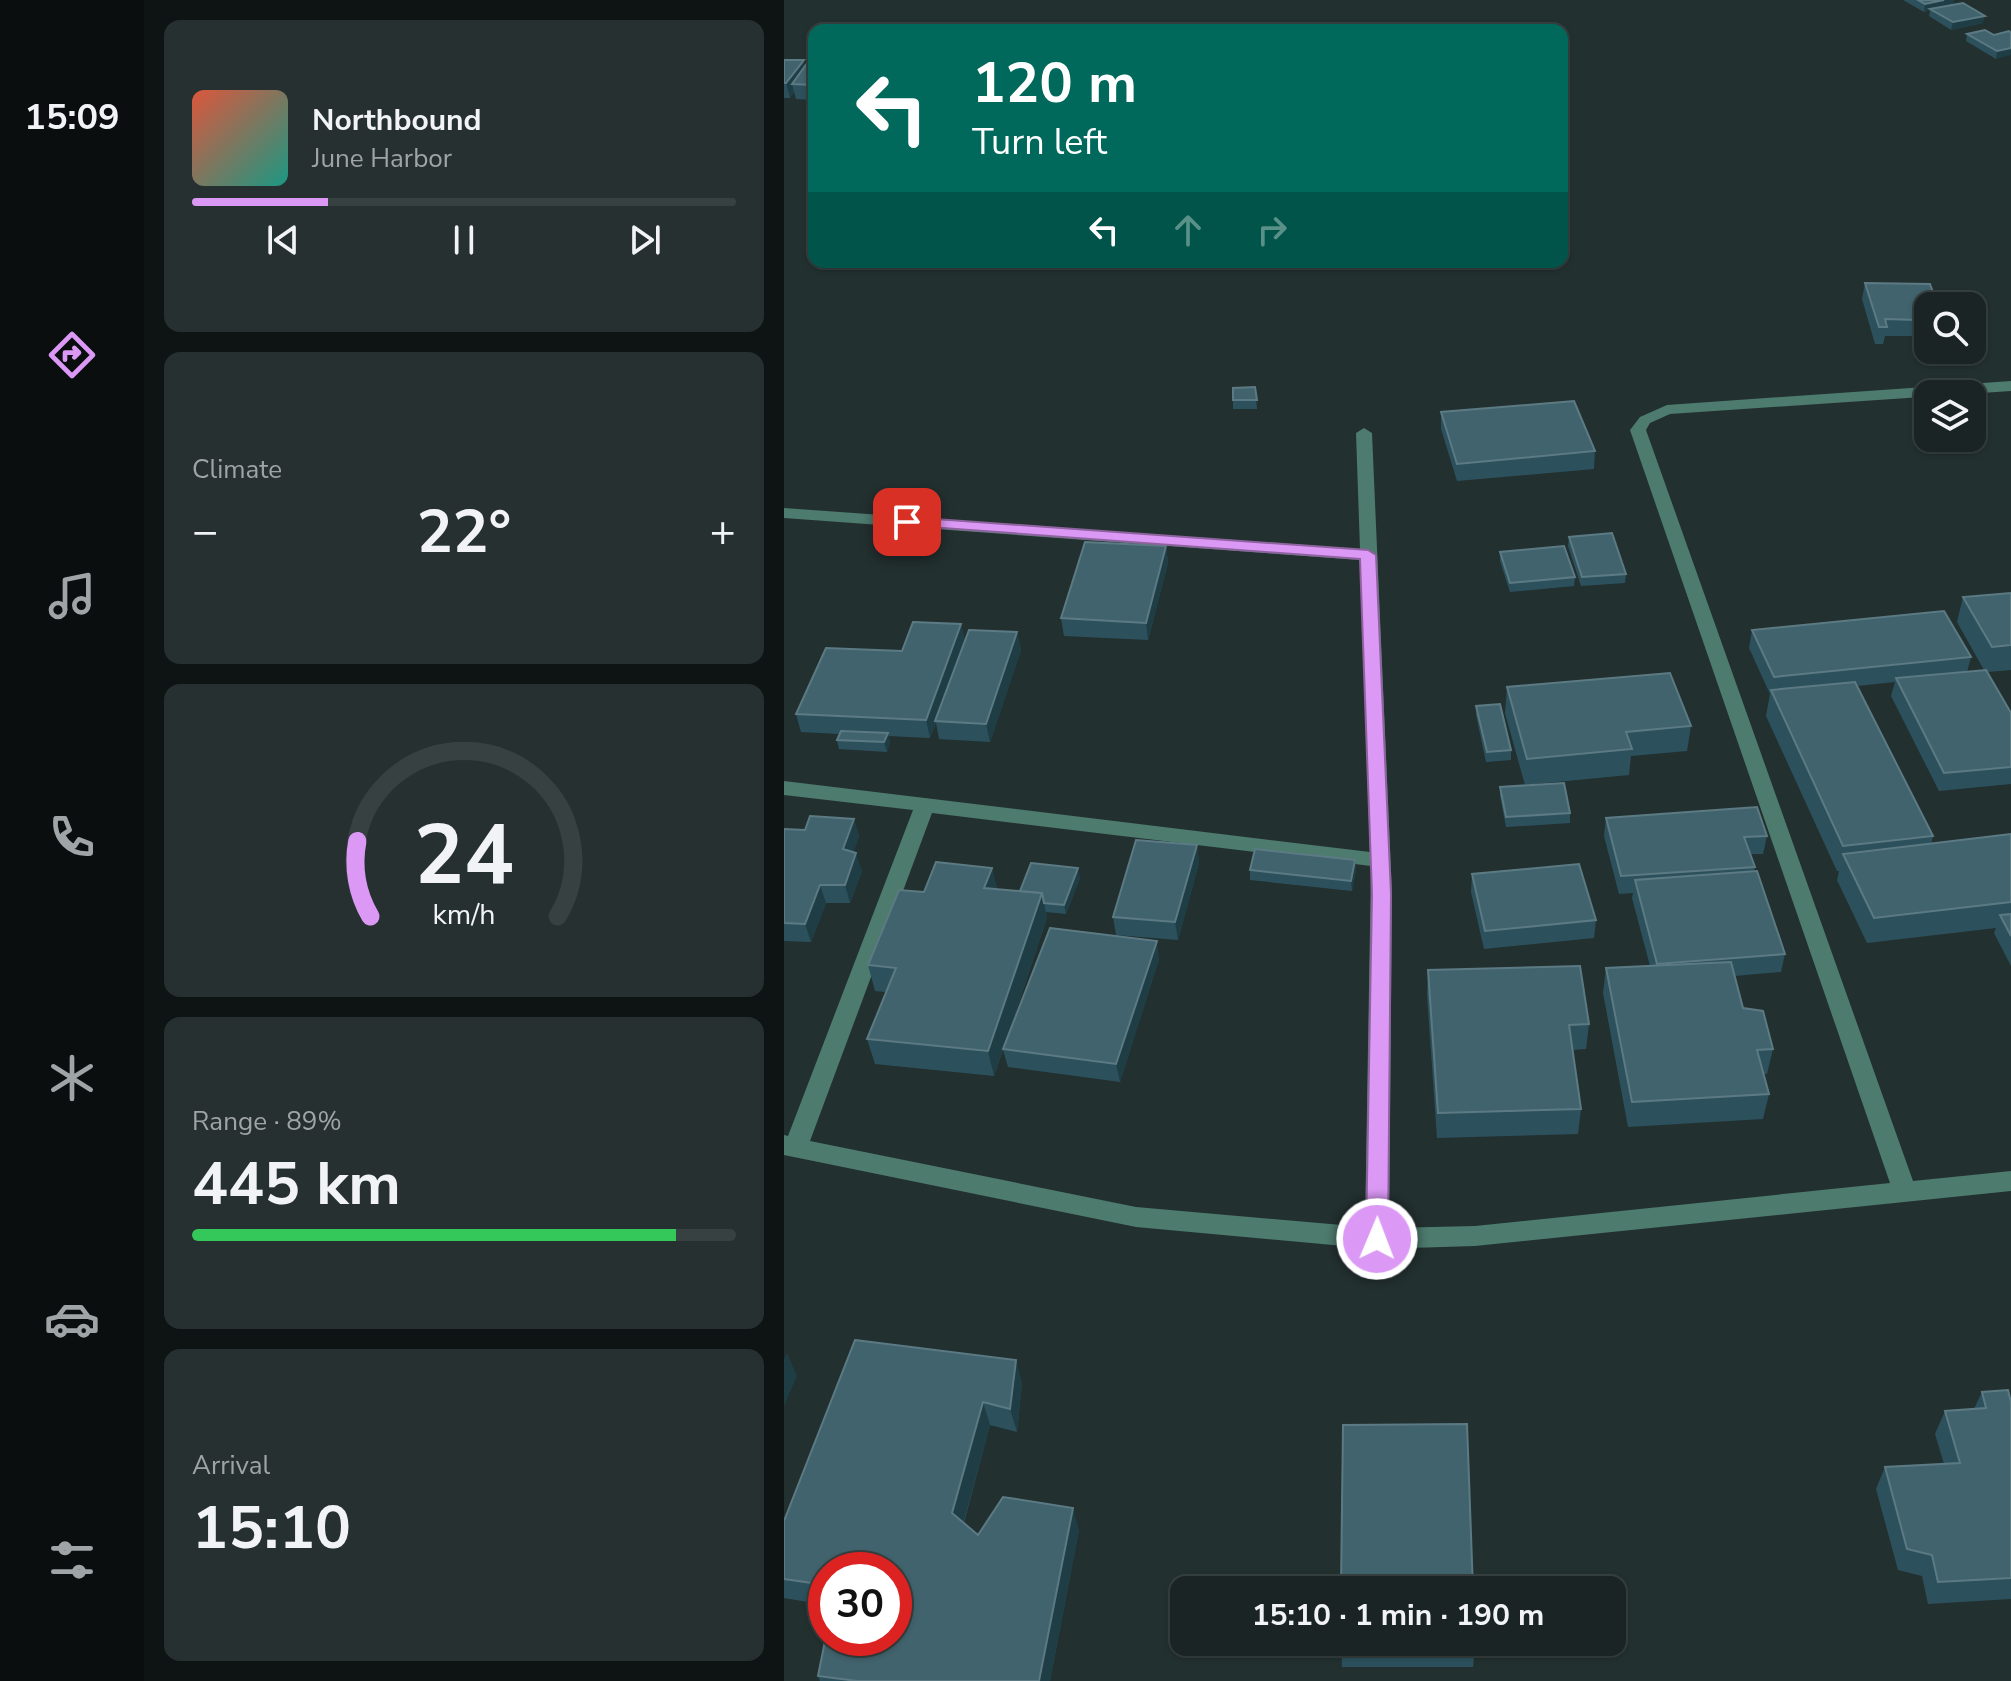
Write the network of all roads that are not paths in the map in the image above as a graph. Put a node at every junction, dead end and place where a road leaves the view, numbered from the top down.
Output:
1 (2011, 386) edge
2 (1364, 433) dead end
3 (784, 513) edge
4 (1368, 555) junction
5 (784, 788) edge
6 (925, 806) junction
7 (1380, 860) junction
8 (790, 1146) edge
9 (2011, 1181) edge
10 (1905, 1192) junction
11 (1377, 1239) junction

1 - 10 street
2 - 4 street
3 - 4 street
4 - 7 street
5 - 6 street
6 - 7 street
6 - 8 street
7 - 11 street
8 - 11 street
9 - 10 street
10 - 11 street

